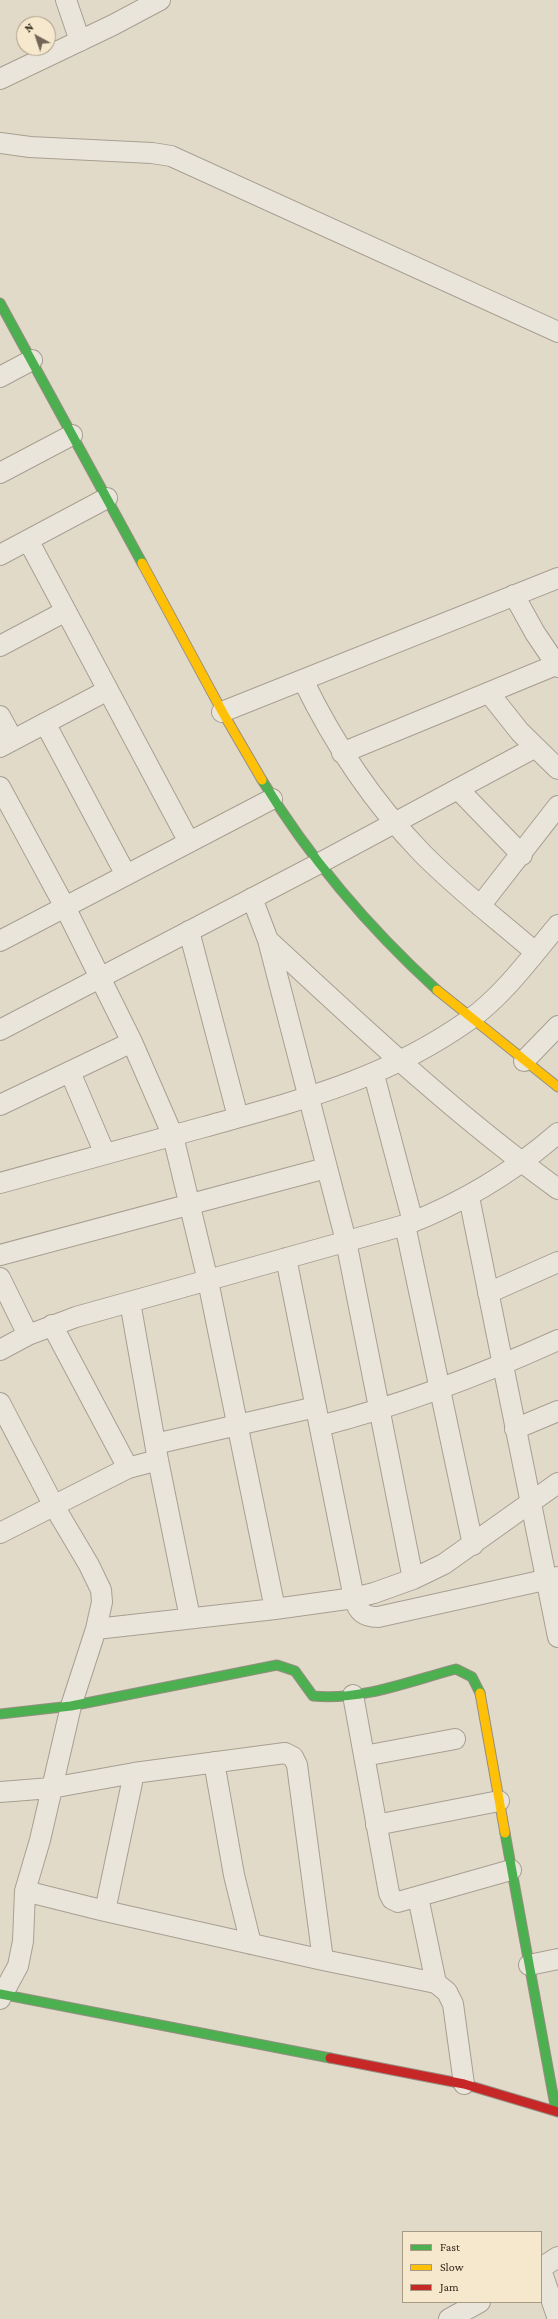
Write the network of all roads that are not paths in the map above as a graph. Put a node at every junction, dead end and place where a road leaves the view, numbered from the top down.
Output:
1 (66, 0) edge
2 (160, 0) edge
3 (80, 41) junction
4 (0, 79) edge
5 (0, 143) edge
6 (0, 303) edge
7 (558, 332) edge
8 (32, 360) junction
9 (0, 377) edge
10 (72, 435) junction
11 (0, 473) edge
12 (107, 498) junction
13 (28, 540) junction
14 (0, 555) edge
15 (558, 578) edge
16 (514, 595) junction
17 (66, 611) junction
18 (0, 646) edge
19 (557, 666) edge
20 (303, 680) junction
21 (108, 690) junction
22 (489, 693) junction
23 (222, 712) junction
24 (0, 716) edge
25 (45, 723) junction
26 (7, 744) edge
27 (534, 748) junction
28 (342, 753) junction
29 (558, 769) edge
30 (0, 787) edge
31 (458, 789) junction
32 (272, 799) junction
33 (558, 806) edge
34 (394, 823) junction
35 (189, 842) junction
36 (522, 855) junction
37 (318, 864) junction
38 (126, 875) junction
39 (252, 898) junction
40 (480, 906) junction
41 (65, 907) junction
42 (558, 925) edge
43 (189, 931) junction
44 (2, 936) edge
45 (268, 940) junction
46 (535, 952) junction
47 (100, 978) junction
48 (470, 1019) junction
49 (558, 1026) edge
50 (0, 1030) edge
51 (132, 1042) junction
52 (524, 1061) junction
53 (400, 1062) junction
54 (70, 1072) junction
55 (374, 1075) junction
56 (558, 1087) edge
57 (310, 1098) junction
58 (0, 1105) edge
59 (238, 1117) junction
60 (558, 1132) edge
61 (173, 1136) junction
62 (105, 1154) junction
63 (522, 1163) junction
64 (326, 1168) junction
65 (0, 1183) edge
66 (558, 1189) edge
67 (468, 1197) junction
68 (189, 1204) junction
69 (409, 1223) junction
70 (346, 1241) junction
71 (0, 1255) edge
72 (286, 1258) junction
73 (558, 1262) edge
74 (0, 1278) edge
75 (208, 1281) junction
76 (488, 1293) junction
77 (130, 1302) junction
78 (52, 1325) junction
79 (28, 1335) junction
80 (558, 1340) edge
81 (0, 1350) edge
82 (502, 1366) junction
83 (440, 1388) junction
84 (0, 1403) edge
85 (380, 1410) junction
86 (558, 1411) edge
87 (318, 1416) junction
88 (237, 1425) junction
89 (515, 1429) junction
90 (156, 1452) junction
91 (128, 1468) junction
92 (558, 1482) edge
93 (530, 1502) junction
94 (54, 1506) junction
95 (0, 1533) edge
96 (473, 1544) junction
97 (413, 1579) junction
98 (552, 1579) edge
99 (354, 1598) junction
100 (274, 1609) junction
101 (190, 1618) junction
102 (96, 1629) junction
103 (558, 1637) edge
104 (353, 1695) junction
105 (71, 1706) junction
106 (0, 1714) edge
107 (455, 1739) dead end
108 (364, 1756) junction
109 (214, 1762) junction
110 (134, 1773) junction
111 (51, 1788) junction
112 (0, 1792) edge
113 (499, 1801) junction
114 (376, 1825) junction
115 (511, 1870) junction
116 (25, 1891) junction
117 (418, 1897) junction
118 (105, 1911) junction
119 (250, 1944) junction
120 (558, 1959) edge
121 (323, 1960) junction
122 (529, 1966) junction
123 (436, 1983) junction
124 (1, 1996) edge
125 (464, 2084) junction
126 (557, 2111) edge
127 (558, 2257) edge
128 (542, 2268) edge
129 (542, 2272) edge
130 (478, 2303) edge
131 (449, 2319) edge
132 (558, 2319) edge

1 - 3 street
2 - 3 street
3 - 4 street
5 - 7 street
6 - 8 street
8 - 9 street
8 - 10 street
10 - 11 street
10 - 12 street
12 - 13 street
12 - 23 street
13 - 14 street
13 - 17 street
15 - 16 street
16 - 19 street
16 - 20 street
17 - 18 street
17 - 21 street
19 - 22 street
20 - 23 street
20 - 28 street
21 - 25 street
21 - 35 street
22 - 27 street
22 - 28 street
23 - 32 street
24 - 26 street
25 - 26 street
25 - 38 street
27 - 29 street
27 - 31 street
28 - 34 street
30 - 41 street
31 - 34 street
31 - 36 street
32 - 35 street
32 - 37 street
33 - 36 street
34 - 37 street
34 - 40 street
35 - 38 street
36 - 40 street
37 - 39 street
37 - 48 street
38 - 41 street
39 - 43 street
39 - 45 street
40 - 46 street
41 - 44 street
41 - 47 street
42 - 46 street
43 - 47 street
43 - 59 street
45 - 53 street
45 - 57 street
46 - 48 street
47 - 50 street
47 - 51 street
48 - 52 street
48 - 53 street
49 - 52 street
51 - 54 street
51 - 61 street
52 - 56 street
53 - 55 street
53 - 63 street
54 - 58 street
54 - 62 street
55 - 57 street
55 - 69 street
57 - 59 street
57 - 64 street
59 - 61 street
60 - 63 street
61 - 62 street
61 - 68 street
62 - 65 street
63 - 66 street
63 - 67 street
64 - 68 street
64 - 70 street
67 - 69 street
67 - 76 street
68 - 71 street
68 - 75 street
69 - 70 street
69 - 83 street
70 - 72 street
70 - 85 street
72 - 75 street
72 - 87 street
73 - 76 street
74 - 79 street
75 - 77 street
75 - 88 street
76 - 82 street
77 - 78 street
77 - 90 street
78 - 79 street
78 - 91 street
79 - 81 street
80 - 82 street
82 - 83 street
82 - 89 street
83 - 85 street
83 - 96 street
84 - 94 street
85 - 87 street
85 - 97 street
86 - 89 street
87 - 88 street
87 - 99 street
88 - 90 street
88 - 100 street
89 - 93 street
90 - 91 street
90 - 101 street
91 - 94 street
92 - 93 street
93 - 96 street
93 - 98 street
94 - 95 street
94 - 102 street
96 - 97 street
97 - 99 street
98 - 99 street
98 - 103 street
99 - 100 street
100 - 101 street
101 - 102 street
102 - 105 street
104 - 105 street
104 - 108 street
104 - 113 street
105 - 106 street
105 - 111 street
107 - 108 street
108 - 114 street
109 - 110 street
109 - 119 street
109 - 121 street
110 - 111 street
110 - 118 street
111 - 112 street
111 - 116 street
113 - 114 street
113 - 115 street
114 - 117 street
115 - 117 street
115 - 122 street
116 - 118 street
116 - 124 street
117 - 123 street
118 - 119 street
119 - 121 street
120 - 122 street
121 - 123 street
122 - 126 street
123 - 125 street
124 - 125 street
125 - 126 street
127 - 128 street
129 - 132 street
130 - 131 street

